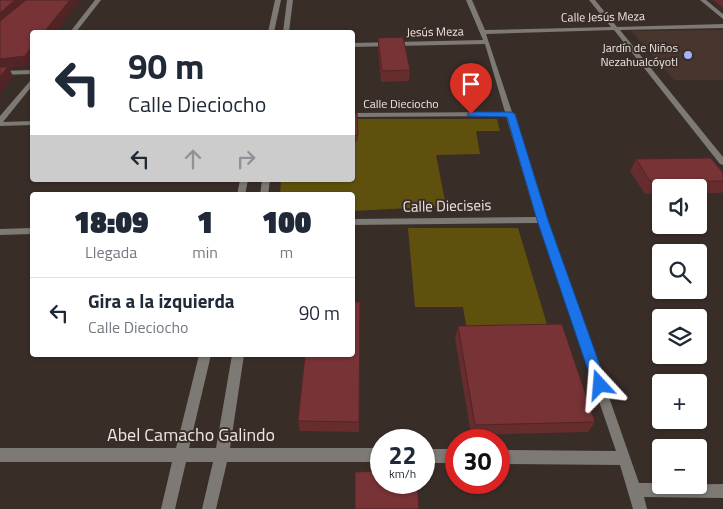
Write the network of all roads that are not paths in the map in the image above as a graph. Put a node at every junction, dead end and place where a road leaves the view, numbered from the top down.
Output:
1 (98, 0) edge
2 (104, 0) edge
3 (278, 0) edge
4 (290, 0) edge
5 (469, 0) edge
6 (592, 0) edge
7 (703, 0) edge
8 (723, 17) edge
9 (723, 26) edge
10 (615, 27) junction
11 (75, 30) edge
12 (271, 30) edge
13 (286, 30) edge
14 (483, 32) junction
15 (487, 42) junction
16 (355, 45) edge
17 (30, 72) edge
18 (0, 73) edge
19 (30, 84) edge
20 (511, 114) junction
21 (355, 115) edge
22 (0, 120) edge
23 (30, 123) edge
24 (0, 124) edge
25 (723, 162) edge
26 (542, 220) junction
27 (355, 222) edge
28 (30, 231) edge
29 (0, 232) edge
30 (205, 357) edge
31 (238, 357) edge
32 (182, 454) junction
33 (222, 454) junction
34 (0, 455) edge
35 (370, 455) edge
36 (510, 457) edge
37 (625, 458) junction
38 (634, 490) junction
39 (723, 491) edge
40 (168, 509) edge
41 (209, 509) edge
42 (640, 509) edge

1 - 2 street
1 - 11 street
3 - 12 street
4 - 13 street
5 - 14 street
6 - 10 street
7 - 8 street
9 - 10 street, Calle Jesús Meza
10 - 14 street, Calle Jesús Meza
10 - 25 street
14 - 15 street
15 - 16 street, Jesús Meza
15 - 20 street
17 - 18 street
19 - 22 street
20 - 21 street, Calle Dieciocho
20 - 26 street
23 - 24 street
26 - 27 street, Calle Dieciseis
26 - 37 street
28 - 29 street
30 - 32 street
31 - 33 street
32 - 33 street, Abel Camacho Galindo
32 - 34 street, Abel Camacho Galindo
32 - 40 street
33 - 35 street, Abel Camacho Galindo
33 - 41 street
36 - 37 street
37 - 38 street
38 - 39 street
38 - 42 street

